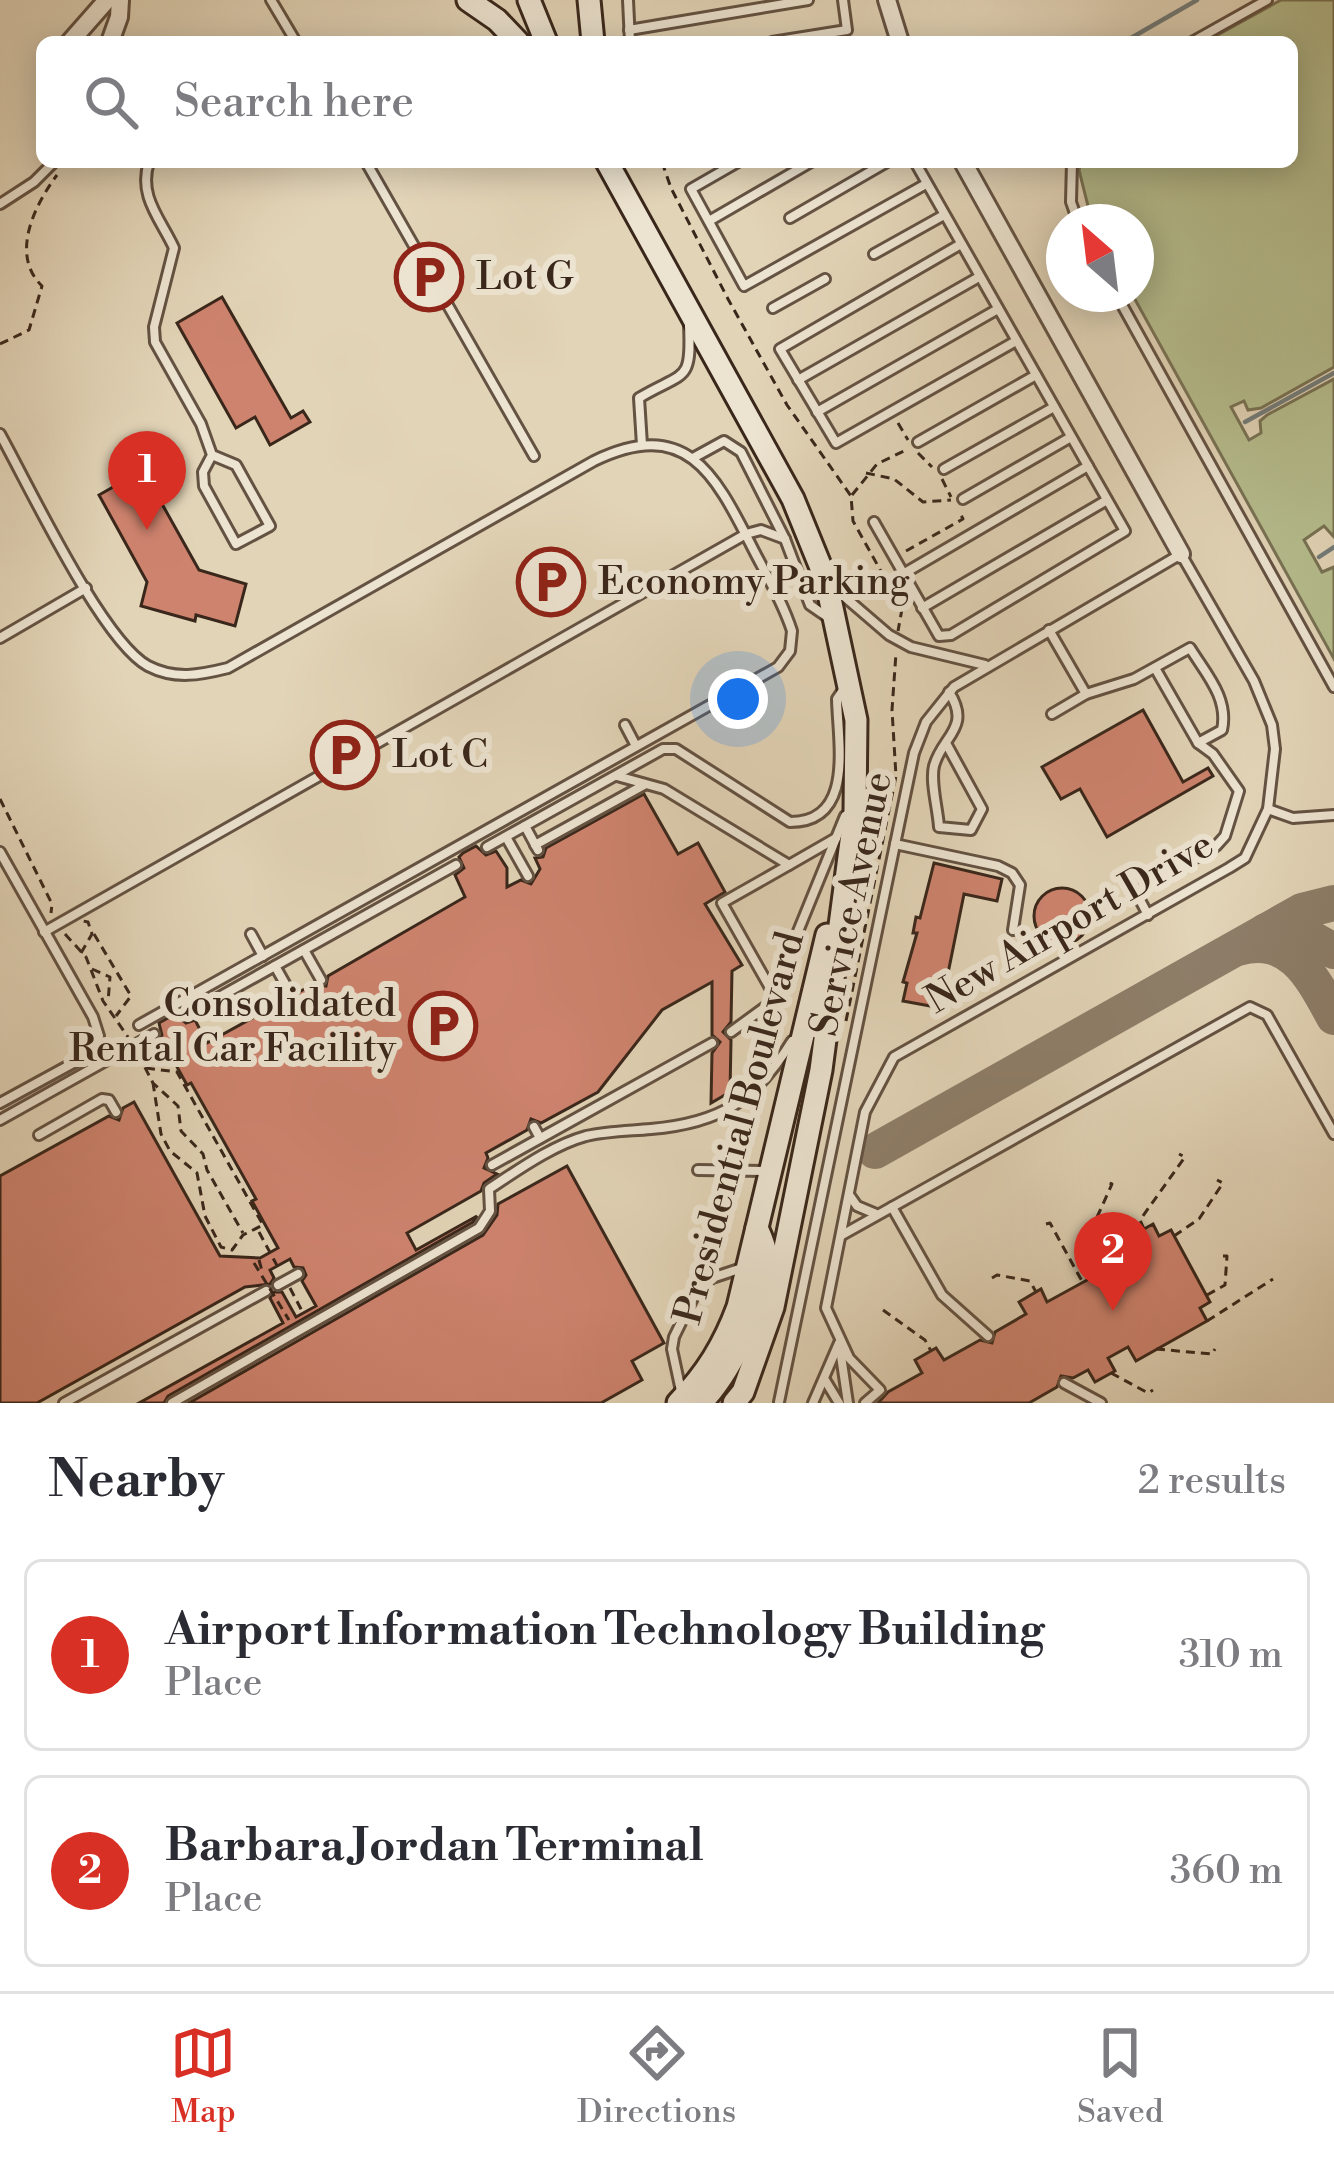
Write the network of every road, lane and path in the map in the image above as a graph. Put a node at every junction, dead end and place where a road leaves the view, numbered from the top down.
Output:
1 (107, 0) edge
2 (120, 0) edge
3 (271, 0) edge
4 (468, 0) edge
5 (529, 0) edge
6 (589, 0) edge
7 (628, 0) edge
8 (808, 0) edge
9 (843, 0) edge
10 (887, 0) edge
11 (1267, 0) edge
12 (629, 30) junction
13 (75, 36) edge
14 (112, 36) edge
15 (292, 36) edge
16 (512, 36) edge
17 (544, 36) edge
18 (592, 36) edge
19 (630, 36) edge
20 (810, 36) edge
21 (897, 36) edge
22 (1203, 36) edge
23 (54, 168) edge
24 (56, 168) edge
25 (148, 168) edge
26 (369, 168) edge
27 (610, 168) edge
28 (623, 168) edge
29 (665, 168) edge
30 (728, 168) edge
31 (801, 168) edge
32 (877, 168) edge
33 (918, 168) edge
34 (966, 168) edge
35 (1072, 168) edge
36 (926, 184) junction
37 (1072, 204) edge
38 (0, 205) edge
39 (944, 215) junction
40 (790, 218) dead end
41 (709, 221) junction
42 (644, 227) junction
43 (961, 244) junction
44 (874, 254) dead end
45 (980, 277) junction
46 (825, 279) dead end
47 (688, 305) junction
48 (773, 308) dead end
49 (998, 309) junction
50 (1126, 312) edge
51 (1016, 341) junction
52 (0, 344) edge
53 (1036, 375) junction
54 (798, 380) junction
55 (1054, 407) junction
56 (817, 412) junction
57 (897, 422) dead end
58 (0, 434) edge
59 (1071, 437) junction
60 (915, 445) junction
61 (642, 446) junction
62 (212, 455) junction
63 (534, 456) dead end
64 (693, 458) junction
65 (1088, 466) junction
66 (944, 469) dead end
67 (866, 473) junction
68 (851, 496) junction
69 (958, 499) junction
70 (1107, 500) junction
71 (874, 523) dead end
72 (746, 534) junction
73 (785, 539) junction
74 (906, 551) dead end
75 (1181, 554) junction
76 (903, 574) junction
77 (826, 580) junction
78 (86, 588) junction
79 (922, 608) junction
80 (837, 623) junction
81 (1049, 630) junction
82 (0, 638) edge
83 (897, 640) junction
84 (987, 666) junction
85 (1155, 668) junction
86 (850, 678) junction
87 (1334, 687) edge
88 (949, 692) junction
89 (1086, 694) junction
90 (1052, 714) dead end
91 (625, 725) dead end
92 (1198, 743) junction
93 (947, 745) junction
94 (636, 746) junction
95 (616, 776) junction
96 (857, 780) junction
97 (646, 784) junction
98 (0, 800) edge
99 (1268, 809) junction
100 (1334, 815) edge
101 (525, 826) junction
102 (506, 836) junction
103 (838, 836) junction
104 (895, 844) junction
105 (487, 847) dead end
106 (0, 852) edge
107 (847, 860) junction
108 (456, 865) dead end
109 (789, 865) junction
110 (528, 876) dead end
111 (1148, 915) junction
112 (50, 918) dead end
113 (81, 922) dead end
114 (1013, 930) dead end
115 (44, 932) junction
116 (66, 932) dead end
117 (92, 934) junction
118 (251, 934) dead end
119 (304, 950) junction
120 (81, 953) junction
121 (263, 956) junction
122 (274, 966) junction
123 (91, 968) junction
124 (118, 973) junction
125 (818, 973) junction
126 (110, 977) junction
127 (321, 980) dead end
128 (774, 994) junction
129 (292, 996) dead end
130 (107, 1005) junction
131 (187, 1015) dead end
132 (116, 1016) junction
133 (139, 1025) dead end
134 (731, 1032) dead end
135 (154, 1034) dead end
136 (129, 1039) dead end
137 (843, 1040) dead end
138 (712, 1043) dead end
139 (136, 1051) dead end
140 (146, 1068) junction
141 (175, 1070) junction
142 (182, 1070) dead end
143 (154, 1083) junction
144 (0, 1103) edge
145 (192, 1104) junction
146 (178, 1106) junction
147 (116, 1112) dead end
148 (0, 1120) edge
149 (534, 1127) dead end
150 (1334, 1134) edge
151 (39, 1135) dead end
152 (540, 1138) junction
153 (1179, 1154) dead end
154 (205, 1165) junction
155 (492, 1165) dead end
156 (698, 1169) dead end
157 (195, 1170) junction
158 (770, 1172) junction
159 (1217, 1180) dead end
160 (1107, 1182) dead end
161 (849, 1193) junction
162 (892, 1207) junction
163 (878, 1214) junction
164 (1046, 1224) dead end
165 (262, 1226) junction
166 (757, 1228) junction
167 (1144, 1229) dead end
168 (243, 1235) junction
169 (840, 1236) junction
170 (1174, 1236) dead end
171 (1223, 1256) dead end
172 (1090, 1258) dead end
173 (257, 1262) dead end
174 (748, 1264) junction
175 (298, 1274) dead end
176 (992, 1278) dead end
177 (1273, 1280) dead end
178 (281, 1281) joint
179 (1083, 1282) dead end
180 (266, 1291) dead end
181 (1036, 1292) dead end
182 (1207, 1295) dead end
183 (883, 1310) dead end
184 (290, 1320) dead end
185 (1207, 1321) dead end
186 (988, 1336) dead end
187 (762, 1341) junction
188 (839, 1342) junction
189 (1156, 1349) dead end
190 (1215, 1349) dead end
191 (931, 1351) dead end
192 (1111, 1373) dead end
193 (824, 1378) junction
194 (1064, 1383) dead end
195 (1153, 1390) dead end
196 (687, 1402) edge
197 (779, 1402) edge
198 (64, 1403) edge
199 (172, 1403) edge
200 (717, 1403) edge
201 (734, 1403) edge
202 (813, 1403) edge
203 (844, 1403) edge
204 (865, 1403) edge
205 (1101, 1403) edge

1 - 13 street
2 - 14 street
3 - 15 lane
4 - 16 main road
5 - 17 main road
6 - 18 main road
7 - 12 lane
8 - 12 lane
9 - 20 lane
10 - 21 street
11 - 22 lane
12 - 19 lane
23 - 38 lane
24 - 52 path
25 - 62 lane
26 - 63 lane
27 - 42 main road, Presidential Boulevard
28 - 42 main road
29 - 68 path
30 - 41 lane
31 - 41 lane
32 - 40 lane
33 - 36 lane
34 - 75 street
35 - 37 lane
36 - 39 lane
36 - 41 lane
39 - 43 lane
39 - 44 lane
42 - 47 main road, Presidential Boulevard
43 - 45 lane
43 - 54 lane
45 - 49 lane
45 - 54 lane
46 - 48 lane
47 - 61 lane
47 - 77 main road, Presidential Boulevard
49 - 51 lane
49 - 56 lane
50 - 87 lane
51 - 53 lane
51 - 56 lane
53 - 55 lane
53 - 60 lane
54 - 56 lane
55 - 59 lane
55 - 66 lane
57 - 60 path
58 - 78 lane
59 - 65 lane
59 - 69 lane
60 - 67 path
60 - 69 path
61 - 64 lane
61 - 78 lane
62 - 62 lane
64 - 72 lane
64 - 73 lane
65 - 70 lane
65 - 76 lane
67 - 68 path
67 - 69 path
68 - 83 path
69 - 74 path
70 - 79 lane
70 - 79 lane
71 - 76 lane
72 - 73 lane
72 - 94 lane
72 - 115 lane
73 - 80 lane
75 - 81 lane, Service Avenue
75 - 99 lane, New Airport Drive
76 - 79 lane
77 - 80 main road, Presidential Boulevard
77 - 83 lane
78 - 82 lane
80 - 86 main road, Presidential Boulevard
81 - 84 lane, Service Avenue
81 - 89 lane
83 - 84 lane
83 - 137 path
84 - 88 lane, Service Avenue
85 - 89 lane
85 - 92 lane
85 - 92 lane
86 - 95 lane
86 - 96 main road, Presidential Boulevard
88 - 93 lane
88 - 104 lane, Service Avenue
89 - 90 lane
91 - 94 lane
92 - 111 lane
93 - 93 lane
94 - 121 lane
95 - 97 lane
95 - 101 lane
96 - 103 lane
96 - 107 main road, Presidential Boulevard
97 - 101 lane
97 - 109 lane
98 - 112 path
99 - 100 lane
99 - 111 lane, New Airport Drive
101 - 102 lane
102 - 105 lane
102 - 110 lane
103 - 109 lane
103 - 128 lane
104 - 114 lane
104 - 197 lane, Service Avenue
106 - 115 lane
107 - 125 main road, Presidential Boulevard
107 - 187 main road, Presidential Boulevard
108 - 119 lane
109 - 128 lane
111 - 161 lane, New Airport Drive
113 - 117 path
115 - 144 lane
116 - 120 path
117 - 120 path
117 - 124 path
118 - 121 lane
119 - 122 lane
119 - 127 lane
120 - 123 path
121 - 133 lane
122 - 129 lane
122 - 131 lane
123 - 126 path
123 - 130 path
124 - 126 path
124 - 132 path
125 - 158 main road, Presidential Boulevard
125 - 199 lane
126 - 130 path
128 - 134 lane
130 - 132 path
132 - 136 path
135 - 148 lane
138 - 152 lane
139 - 140 path
140 - 141 path
140 - 143 path
141 - 142 path
141 - 145 path
143 - 146 path
143 - 157 path
145 - 146 path
145 - 165 path
146 - 154 path
147 - 151 lane
149 - 152 lane
150 - 162 lane
152 - 155 lane
153 - 167 path
154 - 157 path
154 - 168 path
156 - 158 lane
157 - 168 path
158 - 166 main road, Presidential Boulevard
159 - 170 path
160 - 172 path
161 - 163 lane
161 - 169 lane, New Airport Drive
162 - 163 lane
162 - 186 lane
163 - 169 lane
164 - 179 path
165 - 168 path
165 - 178 path
166 - 174 main road, Presidential Boulevard
166 - 196 main road
169 - 188 lane, New Airport Drive
171 - 182 path
173 - 184 path, bridge
174 - 196 main road, Presidential Boulevard
174 - 196 lane
175 - 178 lane
176 - 181 path
177 - 185 path
180 - 198 lane
183 - 191 path
187 - 200 main road
187 - 201 main road, Presidential Boulevard
188 - 193 lane
188 - 203 lane, New Airport Drive
188 - 204 lane
189 - 190 path
192 - 195 path
193 - 202 lane
193 - 203 lane
194 - 205 lane

